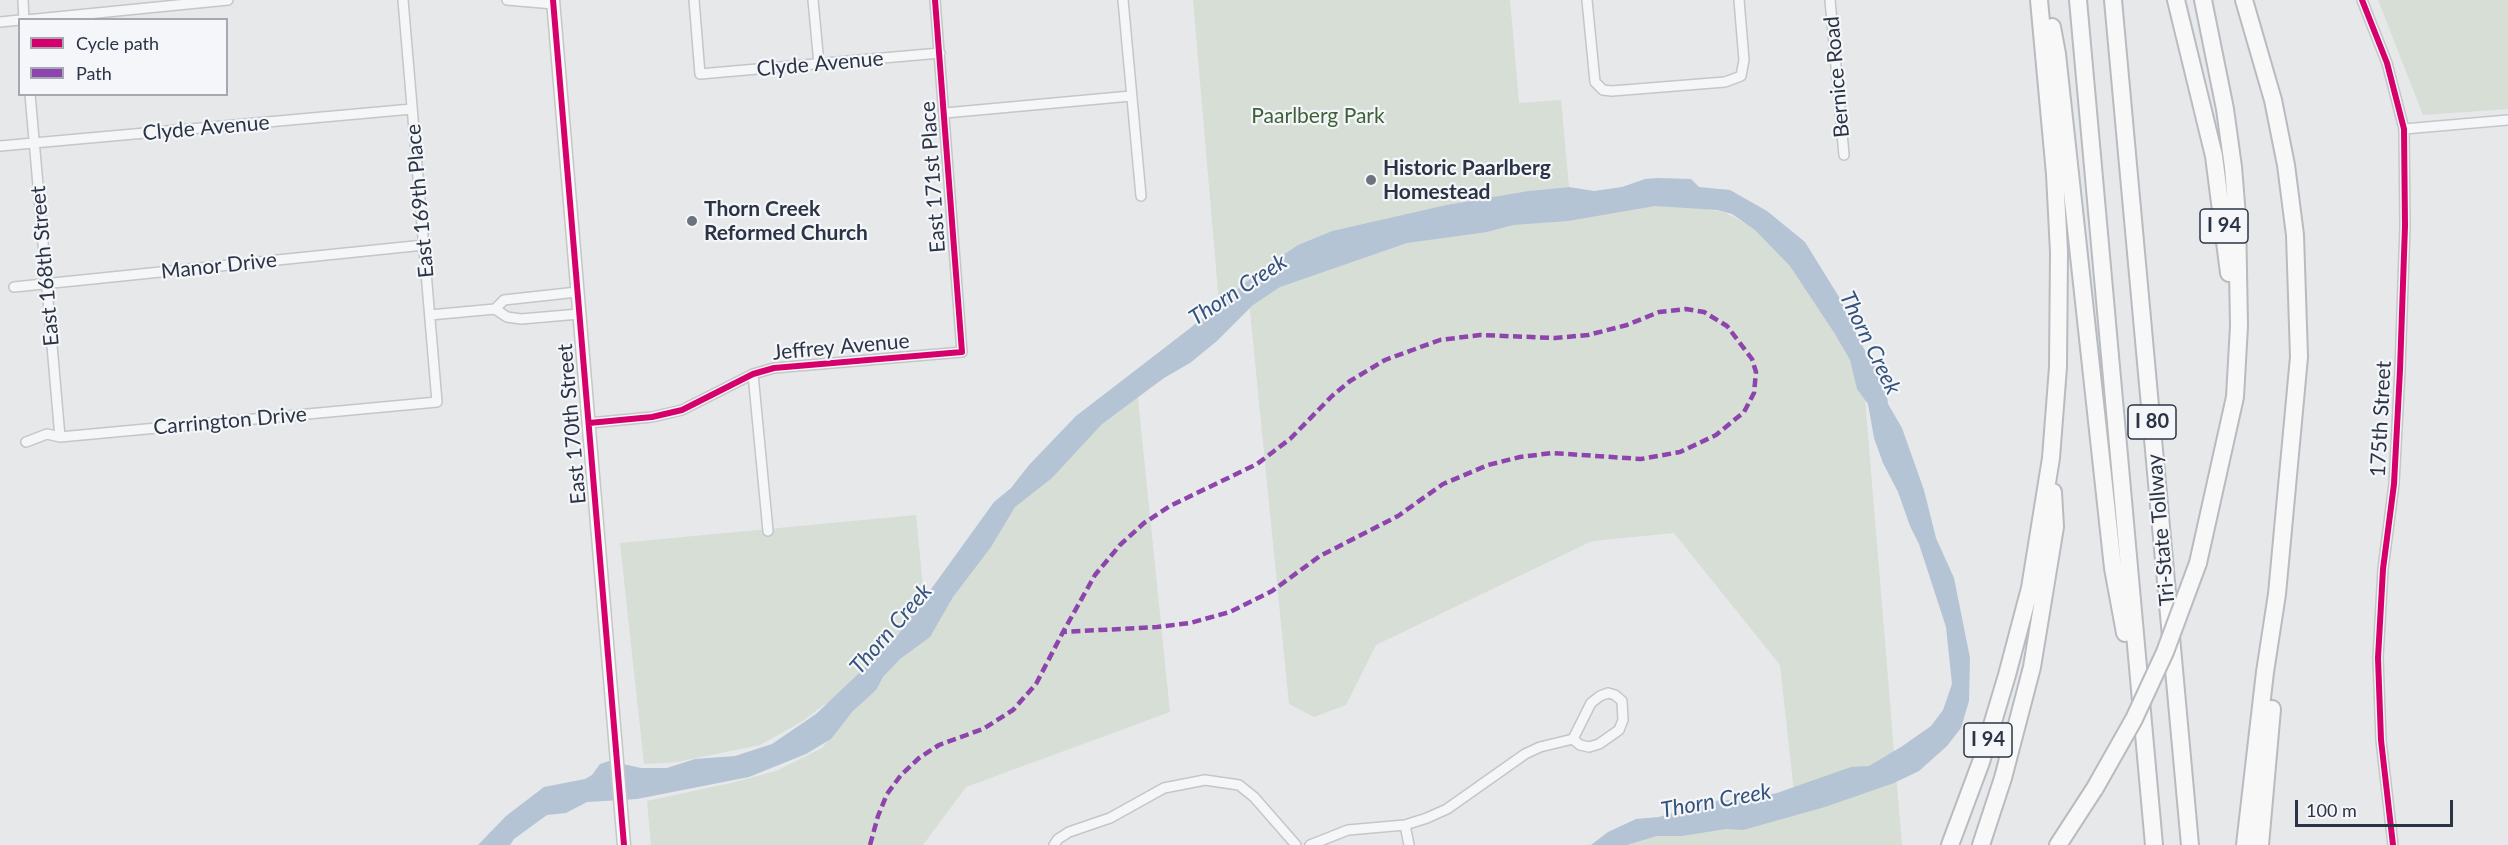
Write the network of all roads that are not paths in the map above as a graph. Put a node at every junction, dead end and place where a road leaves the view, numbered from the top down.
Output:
1 (22, 0) edge
2 (228, 0) edge
3 (403, 0) edge
4 (507, 0) edge
5 (694, 0) edge
6 (813, 0) edge
7 (935, 0) edge
8 (1123, 0) edge
9 (1587, 0) edge
10 (1739, 0) edge
11 (1830, 0) edge
12 (2039, 0) edge
13 (2046, 0) edge
14 (2078, 0) edge
15 (2113, 0) edge
16 (2176, 0) edge
17 (2203, 0) edge
18 (2244, 0) edge
19 (2362, 0) edge
20 (554, 2) edge
21 (25, 18) edge
22 (45, 18) edge
23 (18, 20) edge
24 (0, 22) edge
25 (940, 53) junction
26 (819, 64) junction
27 (30, 96) edge
28 (1131, 96) junction
29 (412, 110) junction
30 (945, 113) junction
31 (2508, 120) edge
32 (2404, 129) junction
33 (34, 143) junction
34 (0, 146) edge
35 (1844, 155) dead end
36 (1140, 196) dead end
37 (424, 245) junction
38 (46, 284) junction
39 (14, 287) dead end
40 (577, 292) junction
41 (495, 309) junction
42 (579, 314) junction
43 (430, 315) junction
44 (962, 352) joint
45 (753, 374) junction
46 (437, 402) joint
47 (589, 423) junction
48 (60, 437) junction
49 (26, 442) dead end
50 (2222, 457) junction
51 (2051, 458) junction
52 (768, 531) dead end
53 (2277, 594) junction
54 (2144, 738) junction
55 (1574, 739) junction
56 (1405, 825) junction
57 (624, 845) edge
58 (1054, 845) edge
59 (1296, 845) edge
60 (1311, 845) edge
61 (1409, 845) edge
62 (1950, 845) edge
63 (1981, 845) edge
64 (2058, 845) edge
65 (2154, 845) edge
66 (2190, 845) edge
67 (2246, 845) edge
68 (2260, 845) edge
69 (2393, 845) edge

1 - 21 street
2 - 22 street
3 - 29 street, East 169th Place
4 - 20 street
5 - 26 street, Clyde Avenue
6 - 26 street
7 - 25 street, East 171st Place
8 - 28 street
9 - 10 street
11 - 35 street, Bernice Road
12 - 51 highway, I 94
13 - 54 highway
14 - 54 highway, Tri-State Tollway / I 80
15 - 66 highway, Tri-State Tollway / I 80
16 - 50 highway, I 94
17 - 50 highway
18 - 53 highway
19 - 32 street, 175th Street
20 - 40 street, East 170th Street
23 - 24 street
25 - 26 street, Clyde Avenue
25 - 30 street, East 171st Place
27 - 33 street, East 168th Street
28 - 30 street
28 - 36 street
29 - 33 street, Clyde Avenue
29 - 37 street, East 169th Place
30 - 44 street, East 171st Place
31 - 32 street
32 - 69 street, 175th Street
33 - 34 street, Clyde Avenue
33 - 38 street, East 168th Street
37 - 38 street, Manor Drive
37 - 43 street, East 169th Place
38 - 39 street, Manor Drive
38 - 48 street, East 168th Street
40 - 41 street
40 - 42 street, East 170th Street
41 - 42 street
41 - 43 street
42 - 47 street, East 170th Street
43 - 46 street, East 169th Place
44 - 45 street, Jeffrey Avenue
45 - 47 street, Jeffrey Avenue
45 - 52 street
46 - 48 street, Carrington Drive
47 - 57 street, East 170th Street
48 - 49 street, Carrington Drive
50 - 64 highway, I 94, bridge
51 - 62 highway, I 94
51 - 63 highway
53 - 67 highway
53 - 68 highway
54 - 65 highway, Tri-State Tollway / I 80
55 - 55 street
55 - 56 street
56 - 60 street
56 - 61 street
58 - 59 street

